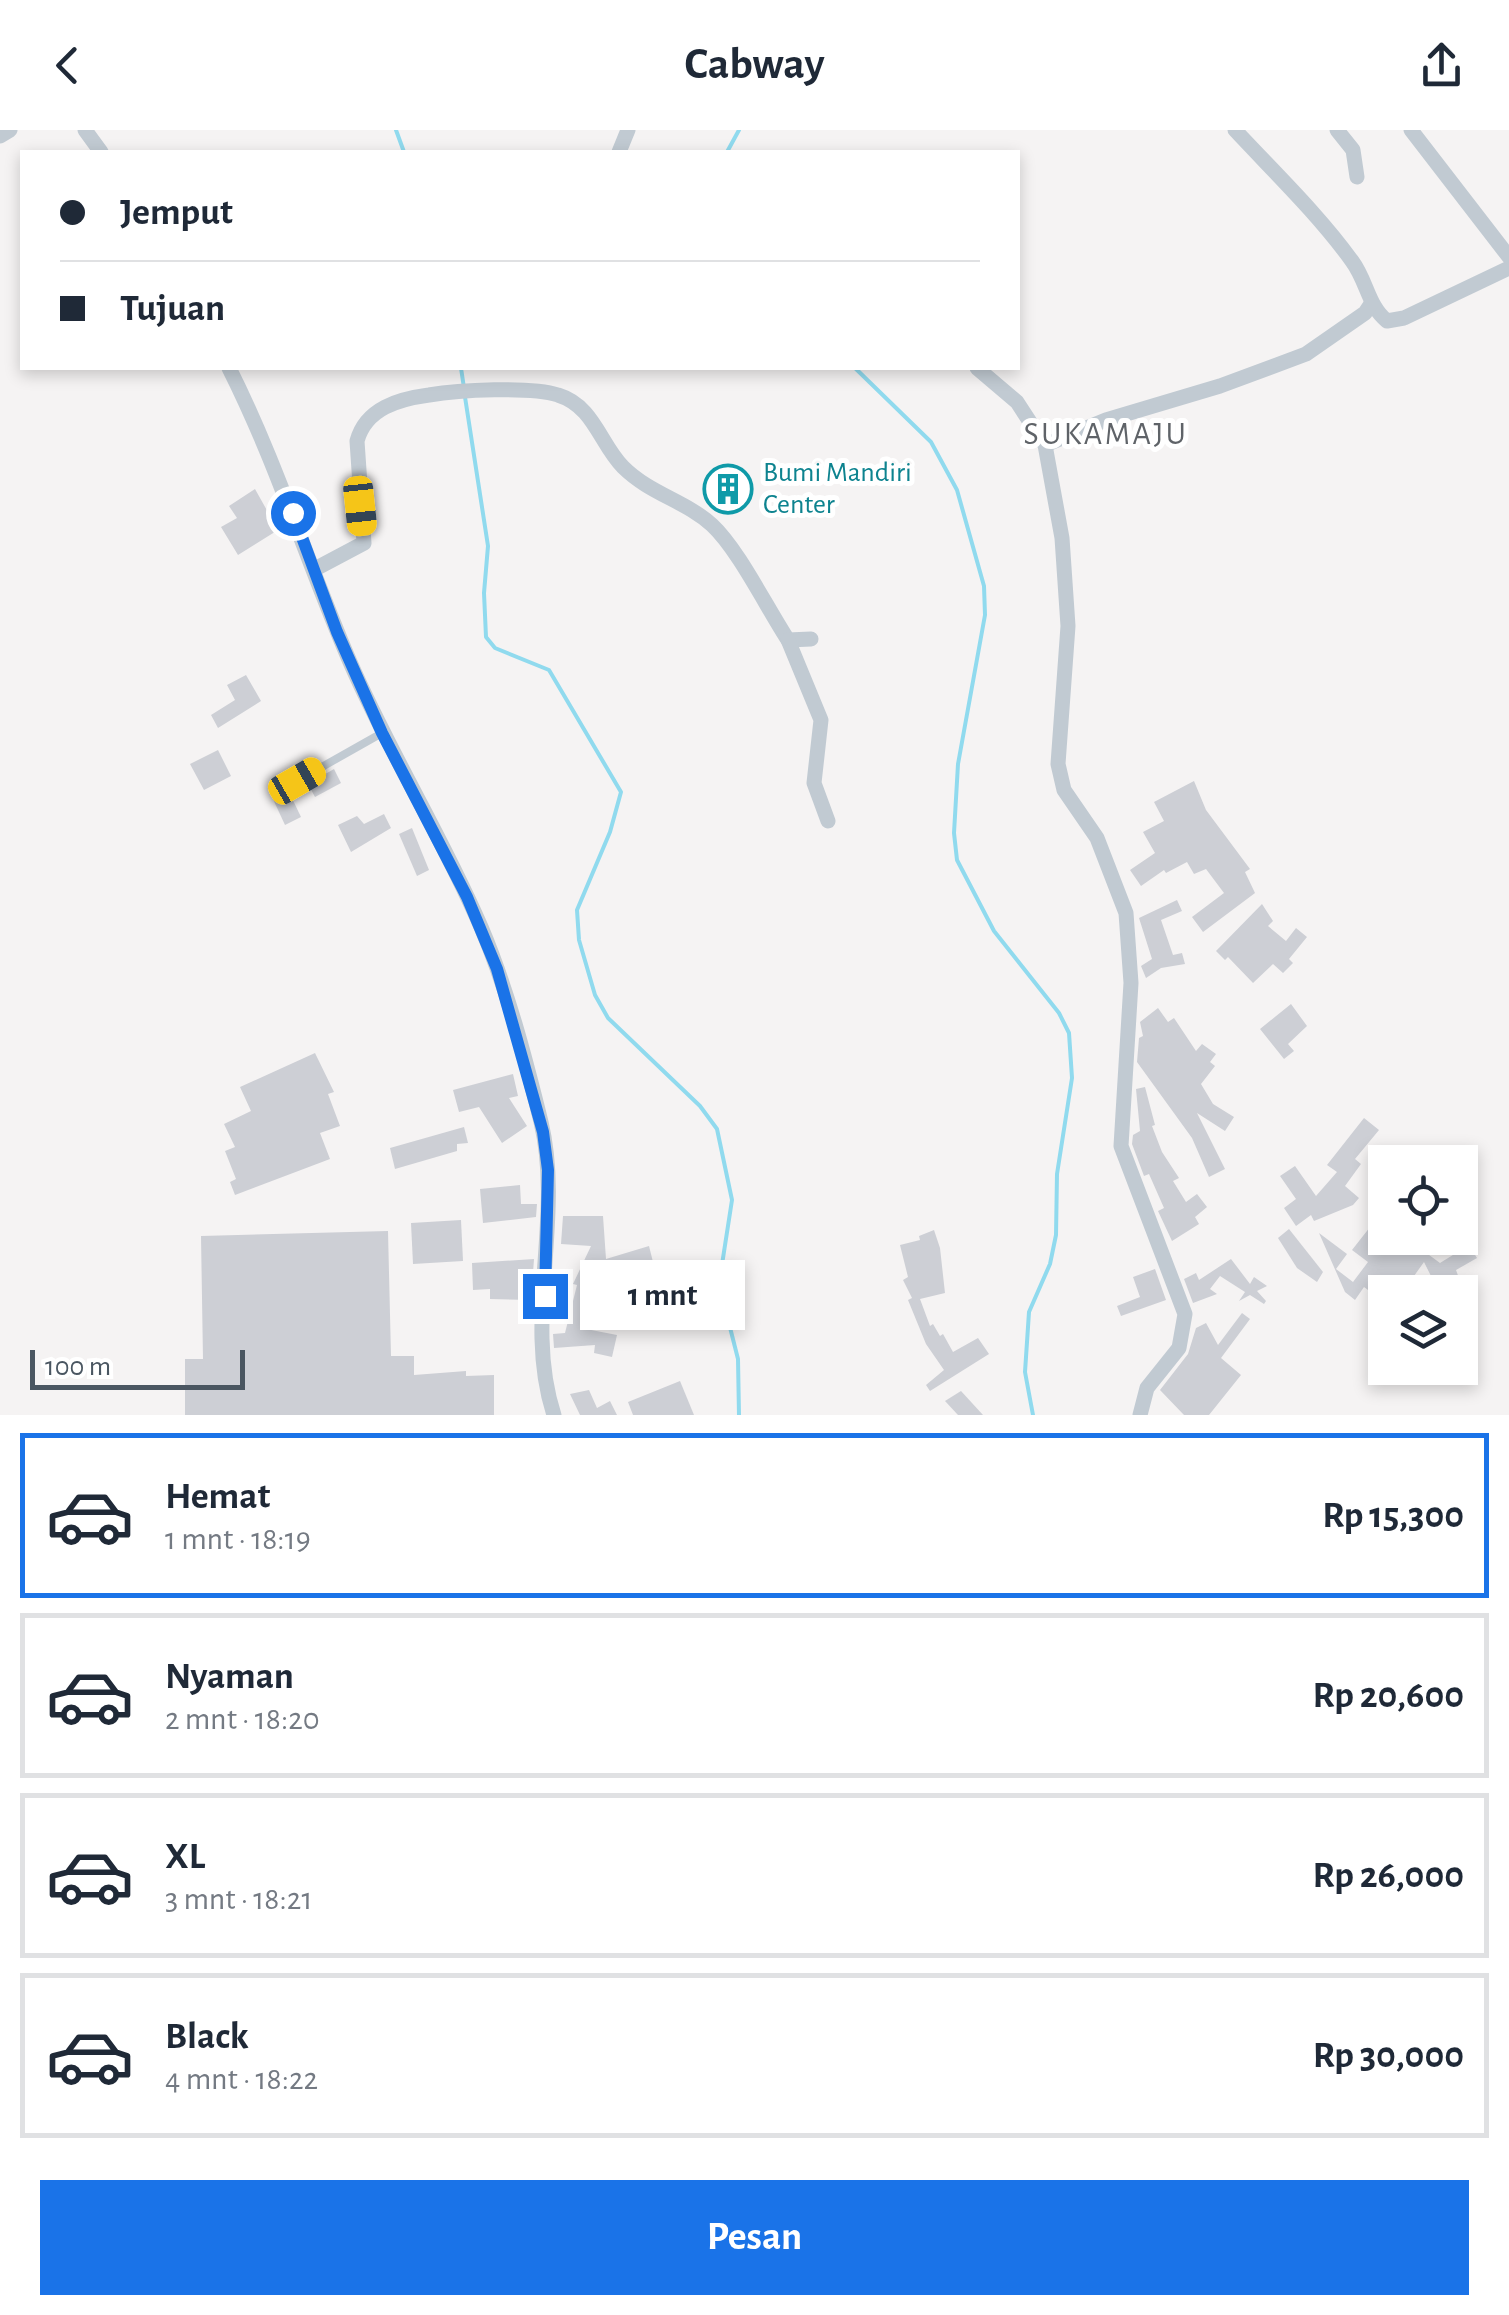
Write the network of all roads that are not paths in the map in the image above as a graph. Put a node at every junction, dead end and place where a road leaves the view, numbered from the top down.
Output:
1 (10, 130) edge
2 (1236, 130) edge
3 (1336, 130) edge
4 (1411, 130) edge
5 (0, 136) edge
6 (1357, 177) dead end
7 (1509, 256) edge
8 (1509, 268) edge
9 (1371, 304) junction
10 (231, 370) edge
11 (978, 370) edge
12 (1046, 445) junction
13 (316, 569) junction
14 (810, 638) dead end
15 (788, 640) junction
16 (382, 733) junction
17 (297, 781) dead end
18 (828, 821) dead end
19 (554, 1415) edge
20 (1140, 1415) edge

1 - 5 street
2 - 9 street
3 - 6 street
4 - 7 street
8 - 9 street
9 - 12 street
10 - 13 street
11 - 12 street
12 - 20 street
13 - 15 street
13 - 16 street
14 - 15 street
15 - 18 street
16 - 17 lane
16 - 19 street

